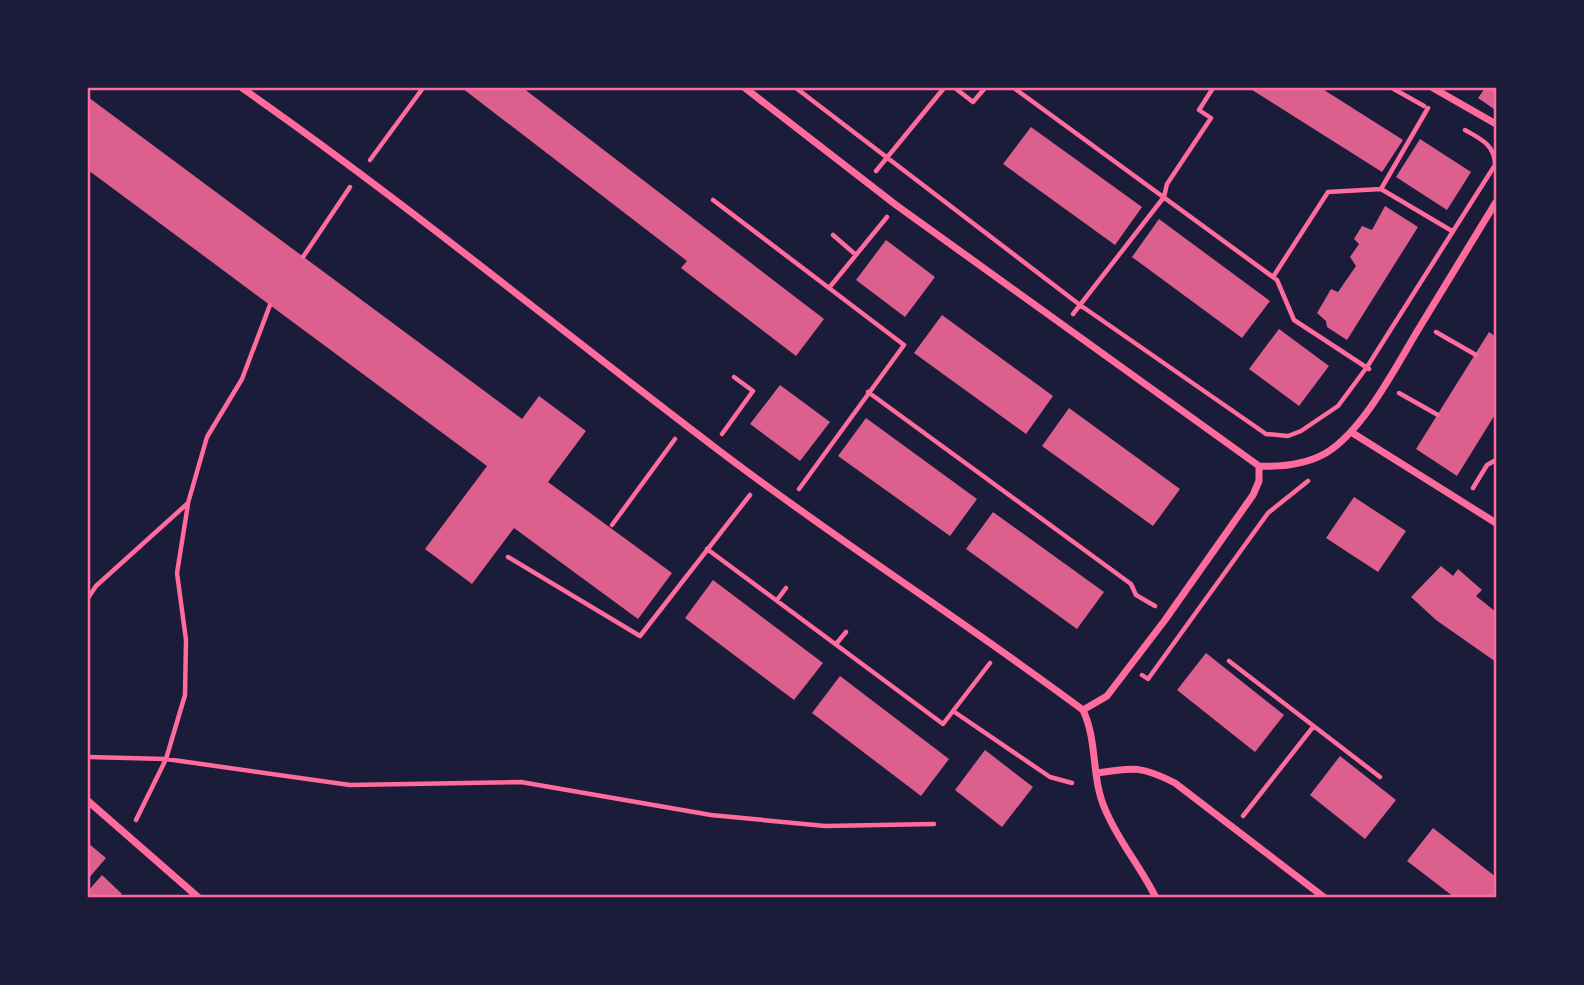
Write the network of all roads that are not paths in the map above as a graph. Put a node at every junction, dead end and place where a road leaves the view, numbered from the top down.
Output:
1 (242, 88) edge
2 (745, 88) edge
3 (1433, 88) edge
4 (1496, 124) edge
5 (1496, 202) edge
6 (1351, 432) junction
7 (1259, 466) junction
8 (1496, 523) edge
9 (1083, 710) junction
10 (1097, 773) junction
11 (88, 801) edge
12 (199, 898) edge
13 (1156, 898) edge
14 (1325, 898) edge

1 - 9 street
2 - 7 street
3 - 4 street
5 - 6 street
6 - 7 street
6 - 8 street
7 - 9 street
9 - 10 street
10 - 13 street
10 - 14 street
11 - 12 street

